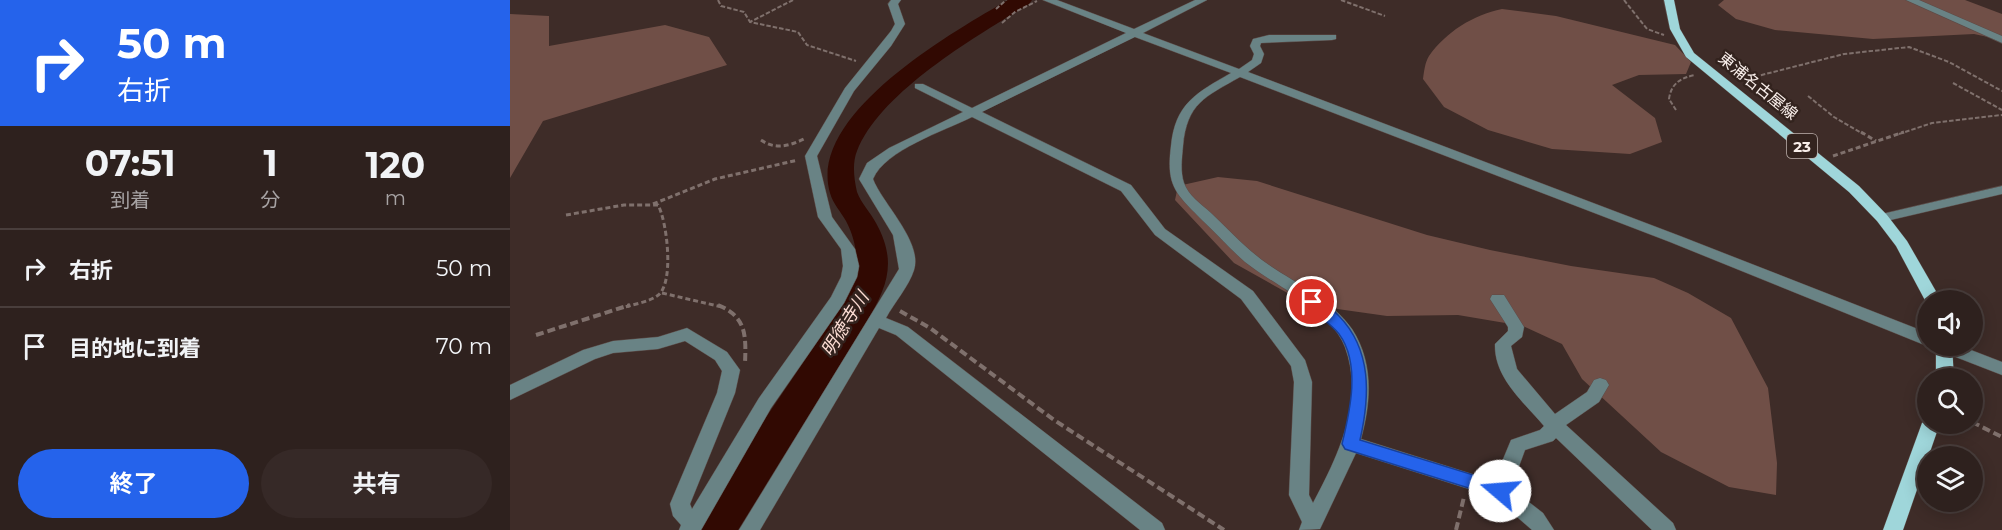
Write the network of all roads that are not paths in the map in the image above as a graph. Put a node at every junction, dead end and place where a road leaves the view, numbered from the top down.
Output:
1 (896, 0) edge
2 (1048, 0) edge
3 (1202, 0) edge
4 (1669, 0) edge
5 (1911, 0) edge
6 (1135, 33) junction
7 (1332, 37) dead end
8 (2002, 40) edge
9 (1236, 73) junction
10 (920, 86) dead end
11 (975, 112) junction
12 (2002, 190) edge
13 (1882, 218) junction
14 (1927, 290) edge
15 (1498, 299) dead end
16 (880, 312) junction
17 (1917, 336) edge
18 (1969, 356) edge
19 (2002, 369) edge
20 (1600, 385) dead end
21 (510, 393) edge
22 (1555, 426) junction
23 (1927, 434) edge
24 (1351, 444) junction
25 (1500, 491) junction
26 (1311, 526) edge
27 (691, 527) edge
28 (749, 530) edge
29 (1155, 530) edge
30 (1544, 530) edge
31 (1666, 530) edge
32 (1893, 530) edge

1 - 27 street
2 - 6 street
3 - 6 street
4 - 13 main road, 東浦名古屋線 / 23
5 - 8 street
6 - 9 street
6 - 11 street
7 - 9 street
9 - 17 street
9 - 24 street
10 - 11 street
11 - 16 street
11 - 26 street
12 - 13 street
13 - 14 main road, 東浦名古屋線 / 23
15 - 22 street
16 - 28 street
16 - 29 street
18 - 19 street
20 - 22 street
21 - 27 street
22 - 25 street
22 - 31 street
23 - 32 main road
24 - 25 street
24 - 26 street
25 - 30 street

